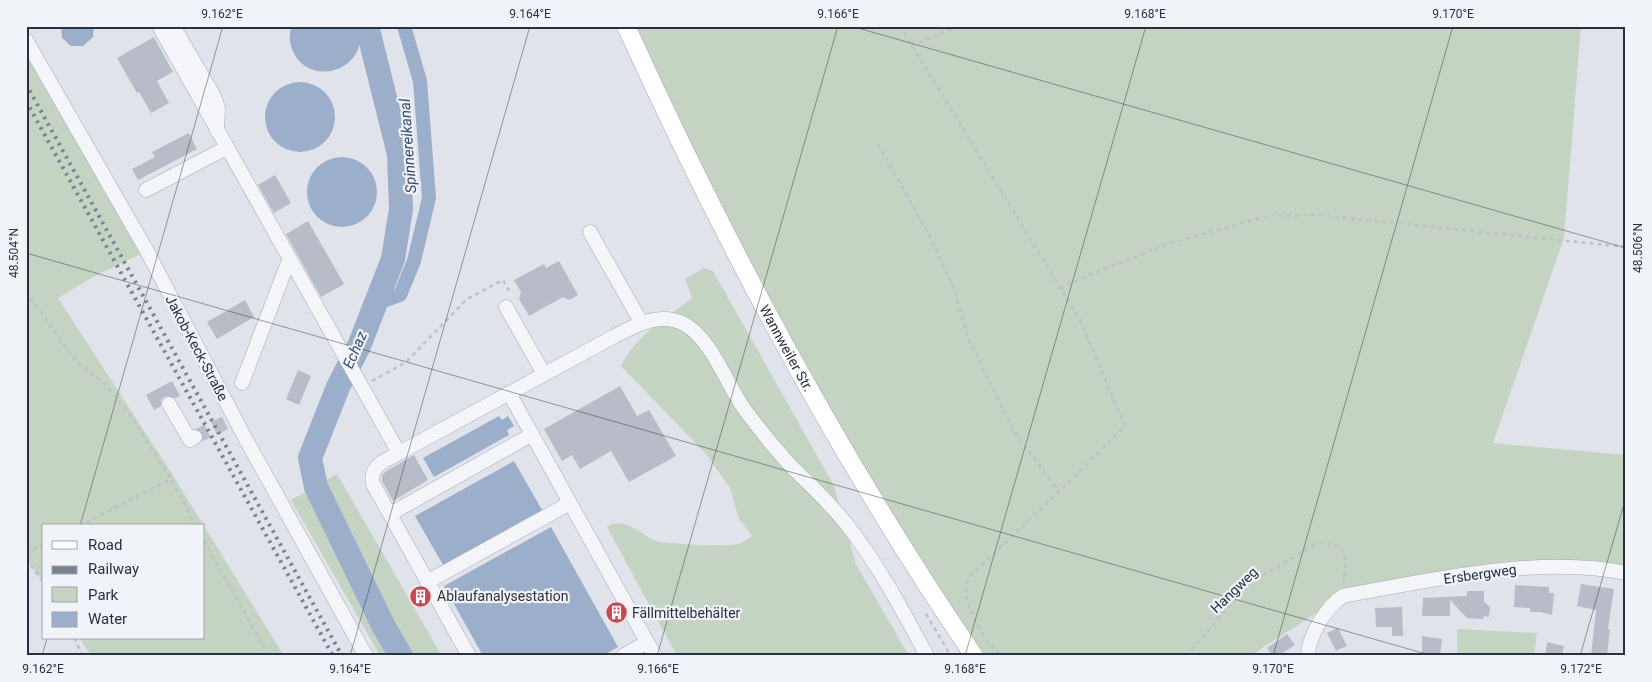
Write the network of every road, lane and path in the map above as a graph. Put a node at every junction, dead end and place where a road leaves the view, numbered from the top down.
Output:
1 (159, 26) edge
2 (173, 26) edge
3 (626, 26) edge
4 (900, 26) edge
5 (958, 26) edge
6 (26, 40) edge
7 (911, 46) junction
8 (217, 132) junction
9 (878, 144) dead end
10 (226, 148) junction
11 (146, 190) dead end
12 (590, 232) dead end
13 (1626, 247) edge
14 (289, 260) junction
15 (1060, 289) junction
16 (26, 292) edge
17 (506, 306) joint
18 (642, 322) junction
19 (544, 374) junction
20 (242, 383) dead end
21 (362, 387) junction
22 (509, 393) junction
23 (169, 404) dead end
24 (225, 424) dead end
25 (531, 435) junction
26 (244, 436) junction
27 (195, 437) dead end
28 (399, 453) junction
29 (171, 479) junction
30 (1059, 492) junction
31 (570, 502) junction
32 (390, 514) junction
33 (83, 524) edge
34 (195, 524) edge
35 (205, 543) edge
36 (42, 545) edge
37 (26, 553) edge
38 (26, 559) edge
39 (1626, 573) edge
40 (42, 580) edge
41 (427, 582) junction
42 (1336, 600) junction
43 (75, 640) edge
44 (647, 642) junction
45 (83, 656) edge
46 (269, 656) edge
47 (366, 656) edge
48 (469, 656) edge
49 (623, 656) edge
50 (655, 656) edge
51 (927, 656) edge
52 (974, 656) edge
53 (1001, 656) edge
54 (1186, 656) edge
55 (1308, 656) edge

1 - 8 street
2 - 8 street
3 - 52 main road, Wannweiler Str.
4 - 7 path
5 - 7 path
6 - 26 street, Jakob-Keck-Straße
7 - 15 path
8 - 10 street
9 - 30 path
10 - 11 street
10 - 14 street
12 - 18 street
13 - 15 path
14 - 20 street
14 - 21 street
15 - 30 path
16 - 29 path
17 - 19 street
17 - 21 path
18 - 19 street
18 - 51 street
19 - 22 street
21 - 28 street
22 - 25 street
22 - 28 street
23 - 27 street
24 - 26 street
25 - 31 street
25 - 32 street
26 - 47 street, Jakob-Keck-Straße
28 - 32 street
29 - 33 path
29 - 34 path
30 - 53 path
31 - 41 street
31 - 44 street
32 - 41 street
35 - 46 path
36 - 37 path
38 - 40 path
39 - 42 street, Ersbergweg
41 - 48 street
42 - 54 path, Hangweg
42 - 55 street
43 - 45 path
44 - 49 street
44 - 50 street

